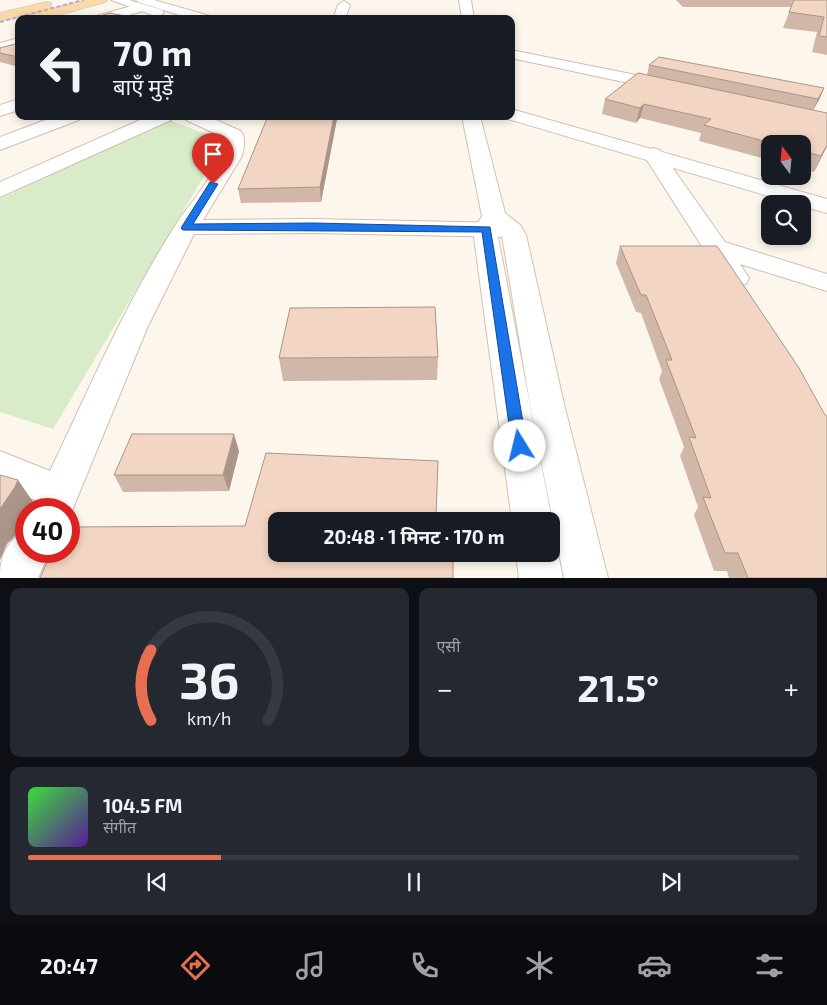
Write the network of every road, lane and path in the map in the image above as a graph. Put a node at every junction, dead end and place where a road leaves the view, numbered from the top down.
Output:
1 (70, 0) edge
2 (101, 0) edge
3 (465, 0) edge
4 (134, 2) edge
5 (344, 5) dead end
6 (44, 15) edge
7 (108, 15) edge
8 (166, 15) edge
9 (189, 15) edge
10 (340, 15) edge
11 (467, 15) edge
12 (0, 18) edge
13 (15, 22) edge
14 (0, 26) edge
15 (15, 43) edge
16 (0, 48) edge
17 (515, 55) edge
18 (682, 90) edge
19 (515, 103) edge
20 (15, 105) edge
21 (0, 110) edge
22 (515, 115) edge
23 (63, 120) edge
24 (156, 120) edge
25 (202, 120) edge
26 (472, 120) edge
27 (0, 144) edge
28 (653, 154) junction
29 (761, 172) edge
30 (807, 185) edge
31 (0, 190) edge
32 (827, 191) edge
33 (827, 206) edge
34 (497, 225) junction
35 (186, 228) junction
36 (714, 247) junction
37 (827, 283) edge
38 (748, 296) edge
39 (0, 467) edge
40 (50, 498) edge
41 (59, 498) edge
42 (531, 512) edge
43 (538, 562) edge
44 (22, 563) edge
45 (14, 578) edge
46 (541, 578) edge
47 (586, 578) edge

1 - 12 main road
2 - 6 main road
3 - 11 street
4 - 7 street
4 - 8 street
4 - 9 street
5 - 10 street
13 - 14 main road
15 - 16 street
17 - 18 street
19 - 29 street
20 - 21 street
22 - 28 street
23 - 27 street
24 - 31 street
25 - 35 street
26 - 34 street
28 - 33 street
28 - 36 street
30 - 32 street
34 - 35 street
34 - 42 street
34 - 47 street
35 - 41 street
36 - 37 street
36 - 38 street
39 - 40 street
43 - 46 street
44 - 45 street

